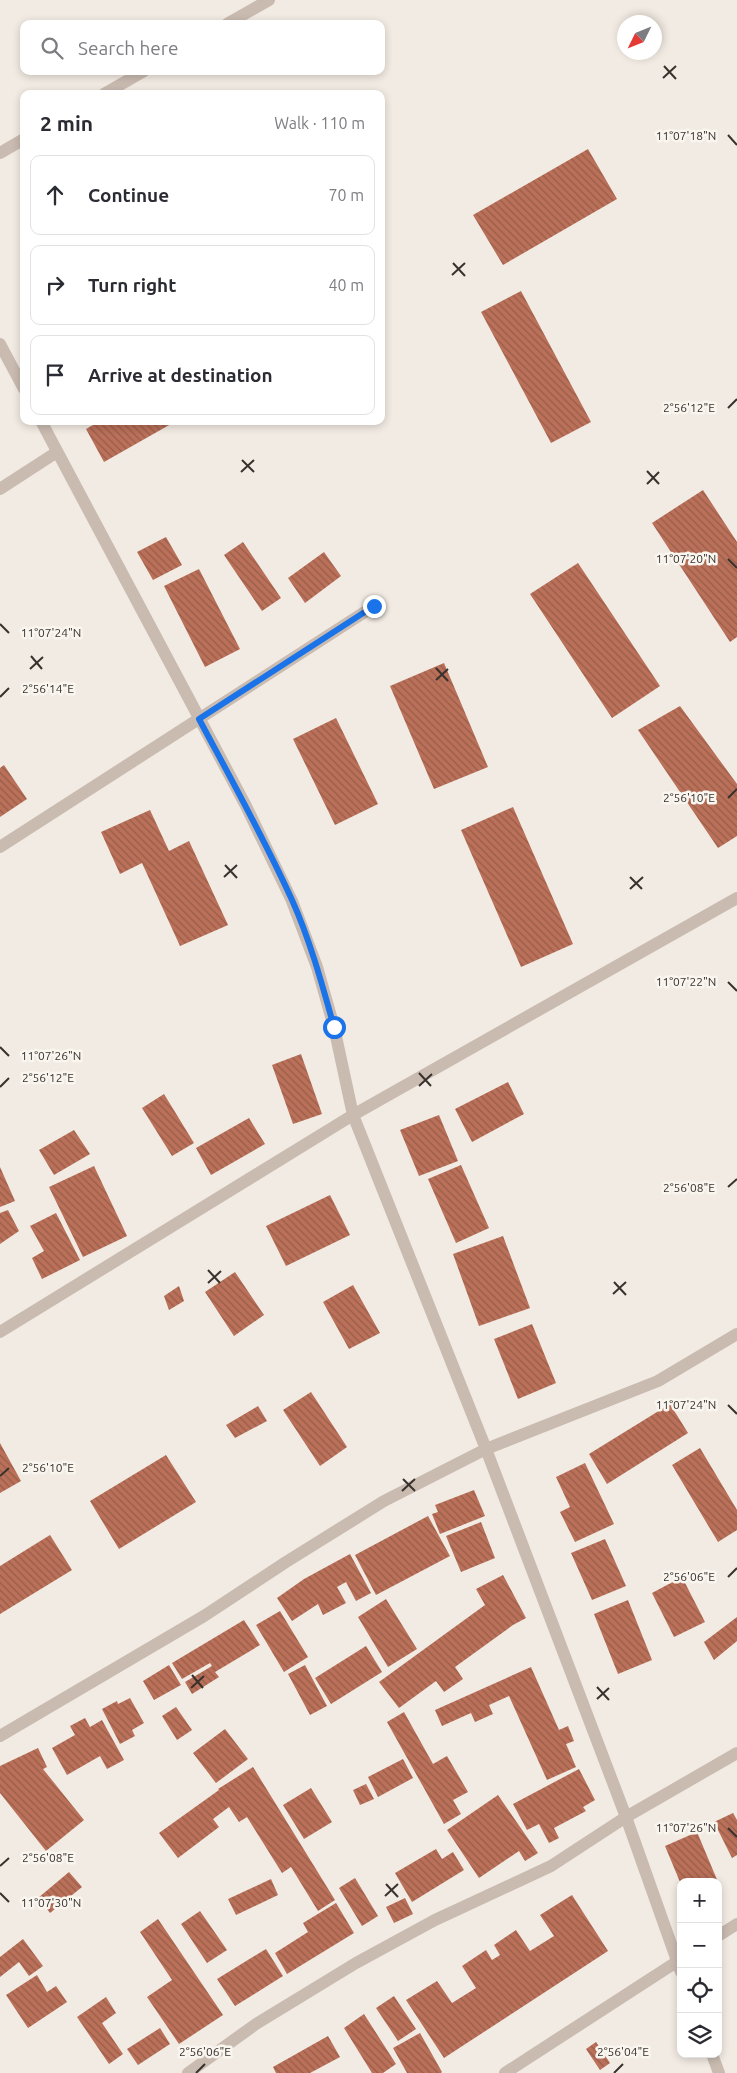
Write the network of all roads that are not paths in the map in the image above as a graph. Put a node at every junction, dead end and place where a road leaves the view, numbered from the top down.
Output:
1 (269, 0) edge
2 (234, 20) edge
3 (137, 75) edge
4 (111, 90) edge
5 (20, 141) edge
6 (0, 153) edge
7 (0, 344) edge
8 (20, 381) edge
9 (43, 425) edge
10 (57, 452) junction
11 (0, 489) edge
12 (374, 606) dead end
13 (199, 719) junction
14 (0, 847) edge
15 (737, 898) edge
16 (354, 1115) junction
17 (0, 1332) edge
18 (737, 1334) edge
19 (486, 1449) junction
20 (0, 1736) edge
21 (737, 1753) edge
22 (626, 1817) junction
23 (737, 1924) edge
24 (722, 1933) edge
25 (677, 1958) edge
26 (677, 1965) edge
27 (713, 2058) edge
28 (188, 2073) edge
29 (505, 2073) edge
30 (719, 2073) edge

1 - 2 street
3 - 4 street
5 - 6 street
7 - 8 street
9 - 10 street
10 - 11 street
10 - 13 street
12 - 13 street
13 - 14 street
13 - 16 street
15 - 16 street
16 - 17 street
16 - 19 street
18 - 19 street
19 - 20 street
19 - 22 street
21 - 22 street
22 - 25 street
22 - 28 street
23 - 24 street
26 - 29 street
27 - 30 street

